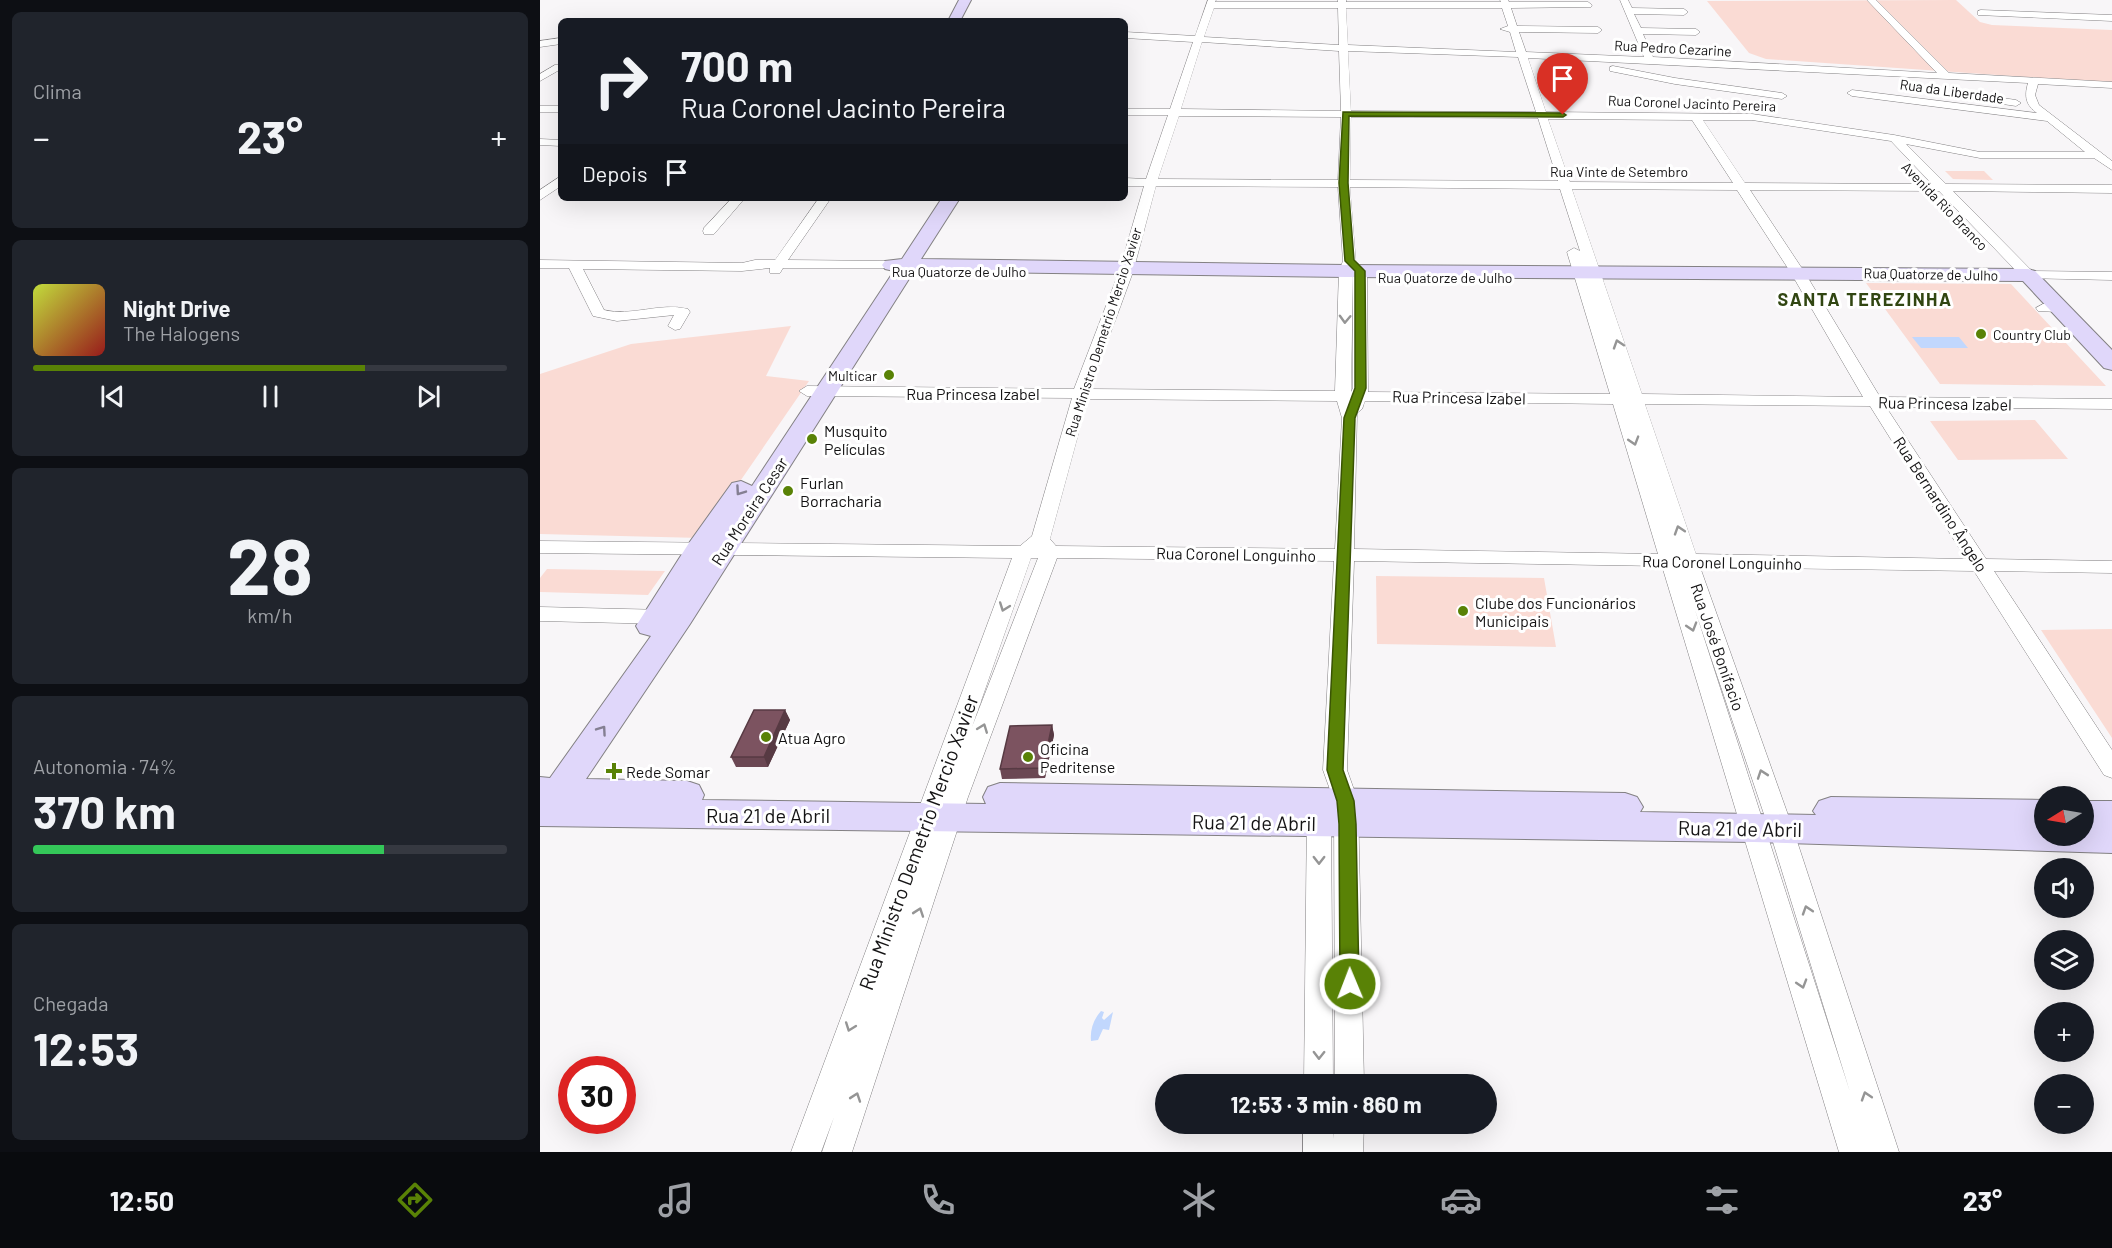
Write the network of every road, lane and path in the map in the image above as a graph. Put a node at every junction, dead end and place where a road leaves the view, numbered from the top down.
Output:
1 (965, 0) edge
2 (1624, 0) edge
3 (1871, 0) edge
4 (1342, 2) edge
5 (1211, 3) edge
6 (1588, 4) dead end
7 (2063, 8) dead end
8 (1630, 11) junction
9 (1684, 12) dead end
10 (1981, 13) dead end
11 (1506, 15) edge
12 (2071, 16) junction
13 (956, 18) edge
14 (2112, 18) edge
15 (2080, 26) dead end
16 (1598, 30) dead end
17 (1639, 31) junction
18 (1696, 32) dead end
19 (1128, 35) edge
20 (1198, 40) junction
21 (558, 41) edge
22 (540, 44) edge
23 (1342, 48) junction
24 (1517, 56) junction
25 (1554, 57) junction
26 (1650, 61) junction
27 (558, 67) dead end
28 (1784, 75) junction
29 (1946, 75) junction
30 (540, 78) edge
31 (1676, 81) junction
32 (2034, 81) junction
33 (2112, 85) edge
34 (1852, 93) dead end
35 (1668, 94) dead end
36 (1954, 94) dead end
37 (1782, 96) junction
38 (2034, 106) junction
39 (540, 109) edge
40 (558, 109) edge
41 (1128, 112) edge
42 (1173, 112) junction
43 (1346, 114) junction
44 (1536, 115) junction
45 (1695, 116) junction
46 (2048, 118) junction
47 (1776, 119) junction
48 (1878, 136) junction
49 (1894, 138) junction
50 (540, 142) edge
51 (558, 143) edge
52 (2096, 155) junction
53 (2112, 167) edge
54 (540, 177) edge
55 (558, 179) edge
56 (558, 181) edge
57 (1128, 182) edge
58 (1151, 182) junction
59 (1344, 183) junction
60 (1559, 186) junction
61 (1742, 187) junction
62 (1925, 188) junction
63 (1942, 188) junction
64 (2112, 189) edge
65 (540, 196) edge
66 (736, 201) edge
67 (823, 201) edge
68 (837, 201) edge
69 (934, 201) edge
70 (949, 201) edge
71 (811, 219) junction
72 (826, 219) junction
73 (709, 231) dead end
74 (540, 264) edge
75 (574, 264) junction
76 (786, 268) junction
77 (898, 268) junction
78 (1126, 270) junction
79 (1352, 271) junction
80 (1588, 274) junction
81 (1801, 276) junction
82 (2112, 276) edge
83 (2023, 278) junction
84 (2112, 282) edge
85 (675, 326) dead end
86 (2106, 363) edge
87 (2112, 381) edge
88 (818, 387) junction
89 (1082, 390) junction
90 (1352, 392) junction
91 (2112, 394) edge
92 (1627, 395) junction
93 (1872, 398) junction
94 (2112, 404) edge
95 (540, 547) edge
96 (1038, 548) junction
97 (711, 549) junction
98 (1342, 555) junction
99 (1681, 562) junction
100 (1979, 564) junction
101 (2112, 567) edge
102 (540, 614) edge
103 (669, 617) junction
104 (2112, 769) edge
105 (544, 802) edge
106 (1333, 804) junction
107 (942, 807) junction
108 (2094, 815) edge
109 (2112, 815) edge
110 (1765, 819) junction
111 (2034, 825) edge
112 (2094, 835) edge
113 (2112, 838) edge
114 (865, 984) junction
115 (894, 986) junction
116 (1319, 1006) junction
117 (1350, 1007) junction
118 (1318, 1074) edge
119 (1349, 1074) edge
120 (1318, 1134) edge
121 (1349, 1134) edge
122 (806, 1152) edge
123 (837, 1152) edge
124 (1318, 1152) edge
125 (1348, 1152) edge
126 (1854, 1152) edge
127 (1884, 1152) edge

1 - 13 street
2 - 8 street
3 - 29 street
4 - 5 street
4 - 11 street
4 - 23 street
5 - 20 street, Rua Ministro Demetrio Mercio Xavier
6 - 11 street
7 - 12 street
8 - 9 street
8 - 17 street
10 - 12 street
11 - 16 street
11 - 24 street, Rua José Bonifacio
12 - 14 street
12 - 15 street
17 - 18 street
17 - 26 street
19 - 20 street, Rua Pedro Cezarine
20 - 23 street, Rua Pedro Cezarine
20 - 42 street, Rua Ministro Demetrio Mercio Xavier
21 - 22 street
23 - 24 street, Rua Pedro Cezarine
23 - 43 street
24 - 25 street, Rua Pedro Cezarine
24 - 44 street, Rua José Bonifacio
25 - 26 street, Rua Pedro Cezarine
25 - 31 street
26 - 28 street, Rua Pedro Cezarine
27 - 30 street
28 - 29 street, Rua Pedro Cezarine
28 - 37 street
29 - 32 street, Rua Pedro Cezarine
31 - 35 street
31 - 37 street
32 - 33 street, Rua Pedro Cezarine
32 - 38 street
34 - 46 street, Rua da Liberdade
36 - 38 street
37 - 47 street
38 - 46 street
39 - 40 street
41 - 42 street, Rua Coronel Jacinto Pereira
42 - 43 street, Rua Coronel Jacinto Pereira
42 - 58 street, Rua Ministro Demetrio Mercio Xavier
43 - 44 street, Rua Coronel Jacinto Pereira
43 - 59 street
44 - 45 street, Rua Coronel Jacinto Pereira
44 - 60 street, Rua José Bonifacio
45 - 47 street, Rua Coronel Jacinto Pereira
45 - 61 street, Rua Bernardino Ângelo
46 - 52 street
47 - 48 street, Rua Coronel Jacinto Pereira
48 - 49 street, Rua Coronel Jacinto Pereira
48 - 62 street, Avenida Rio Branco
49 - 52 street, Rua Coronel Jacinto Pereira
49 - 63 street, Avenida Rio Branco
50 - 51 street
52 - 53 street
54 - 55 street
56 - 65 street
57 - 58 street, Rua Vinte de Setembro
58 - 59 street, Rua Vinte de Setembro
58 - 78 street, Rua Ministro Demetrio Mercio Xavier
59 - 60 street, Rua Vinte de Setembro
59 - 79 street
60 - 61 street, Rua Vinte de Setembro
60 - 80 street, Rua José Bonifacio
61 - 62 street, Rua Vinte de Setembro
61 - 81 street, Rua Bernardino Ângelo
62 - 63 street, Rua Vinte de Setembro
62 - 83 street, Avenida Rio Branco
63 - 64 street, Rua Vinte de Setembro
63 - 83 street, Avenida Rio Branco
66 - 73 street
67 - 71 street
68 - 72 street
69 - 77 street, Rua Moreira Cesar
70 - 77 street, Rua Moreira Cesar
71 - 72 street
71 - 76 street
72 - 76 street
74 - 75 street, Rua Quatorze de Julho
75 - 76 street, Rua Quatorze de Julho
75 - 85 street
76 - 77 street, Rua Quatorze de Julho
77 - 78 street, Rua Quatorze de Julho
77 - 88 street, Rua Moreira Cesar
78 - 79 street, Rua Quatorze de Julho
78 - 89 street, Rua Ministro Demetrio Mercio Xavier
79 - 80 street, Rua Quatorze de Julho
79 - 90 street
80 - 81 street, Rua Quatorze de Julho
80 - 92 street, Rua José Bonifacio
81 - 83 street, Rua Quatorze de Julho
81 - 93 street, Rua Bernardino Ângelo
82 - 83 street, Rua Quatorze de Julho
83 - 84 street, Rua Quatorze de Julho
83 - 86 street, Avenida Rio Branco
86 - 87 street, Avenida Rio Branco
88 - 89 street, Rua Princesa Izabel
88 - 97 street, Rua Moreira Cesar
89 - 90 street, Rua Princesa Izabel
89 - 96 street, Rua Ministro Demetrio Mercio Xavier
90 - 92 street, Rua Princesa Izabel
90 - 98 street
91 - 93 street, Rua Princesa Izabel
92 - 93 street, Rua Princesa Izabel
92 - 99 street, Rua José Bonifacio
93 - 94 street, Rua Princesa Izabel
93 - 100 street, Rua Bernardino Ângelo
95 - 97 street, Rua Coronel Longuinho
96 - 97 street, Rua Coronel Longuinho
96 - 98 street, Rua Coronel Longuinho
96 - 107 street, Rua Ministro Demetrio Mercio Xavier
97 - 103 street, Rua Moreira Cesar
98 - 99 street, Rua Coronel Longuinho
98 - 106 street
99 - 100 street, Rua Coronel Longuinho
110 -> 99 street, Rua José Bonifacio
99 -> 110 street, Rua José Bonifacio
100 - 101 street, Rua Coronel Longuinho
100 - 104 street, Rua Bernardino Ângelo
102 - 103 street
103 - 105 street, Rua Moreira Cesar
105 - 107 street, Rua 21 de Abril
106 - 107 street, Rua 21 de Abril
106 - 110 street, Rua 21 de Abril
106 -> 116 street
106 - 117 street
107 - 114 street, Rua Ministro Demetrio Mercio Xavier
115 -> 107 street, Rua Ministro Demetrio Mercio Xavier
108 - 109 street
110 - 111 street, Rua 21 de Abril
110 -> 126 street, Rua José Bonifacio
127 -> 110 street, Rua José Bonifacio
112 - 113 street, Rua 21 de Abril
114 - 115 street
114 -> 122 street, Rua Ministro Demetrio Mercio Xavier
123 -> 115 street, Rua Ministro Demetrio Mercio Xavier
116 - 117 street
116 -> 118 street
117 - 119 street
120 - 124 street
121 - 125 street

